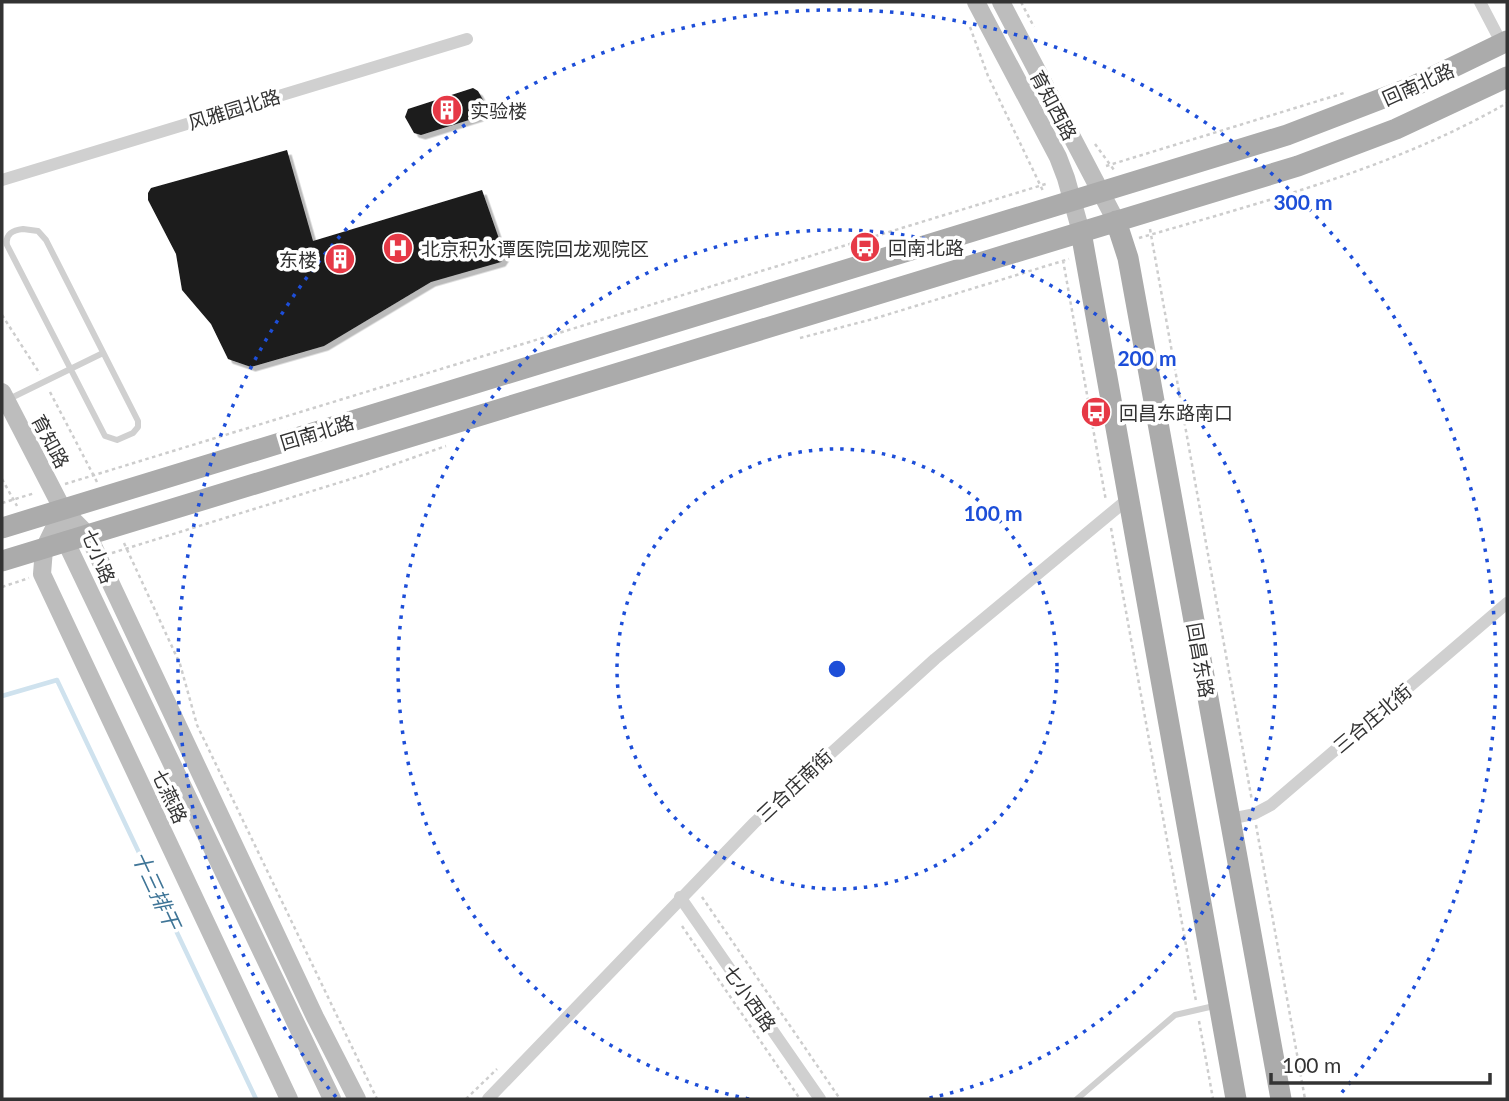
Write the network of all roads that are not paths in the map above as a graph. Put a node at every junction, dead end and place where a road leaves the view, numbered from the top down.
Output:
1 (976, 2) edge
2 (1001, 2) edge
3 (1480, 2) edge
4 (467, 39) dead end
5 (1505, 43) edge
6 (1507, 78) edge
7 (2, 180) edge
8 (1101, 192) junction
9 (1073, 200) junction
10 (1116, 221) junction
11 (1081, 232) junction
12 (104, 354) junction
13 (71, 370) junction
14 (5, 399) edge
15 (1128, 499) junction
16 (63, 510) junction
17 (2, 528) edge
18 (88, 535) junction
19 (66, 542) junction
20 (44, 548) junction
21 (2, 561) edge
22 (1507, 603) edge
23 (1230, 819) junction
24 (680, 897) junction
25 (1219, 1005) junction
26 (289, 1099) edge
27 (332, 1099) edge
28 (357, 1099) edge
29 (488, 1099) edge
30 (820, 1099) edge
31 (1077, 1099) edge
32 (1236, 1099) edge
33 (1280, 1099) edge

1 - 9 street, 育知西路
2 - 8 street, 育知西路
3 - 5 street
4 - 7 street, 风雅园北路
5 - 8 main road, 回南北路
6 - 10 main road, 回南北路
8 - 9 main road, 回南北路
8 - 10 street, 育知西路
9 - 11 street, 育知西路
9 - 16 main road, 回南北路
10 - 11 main road, 回南北路
10 - 23 main road, 回昌东路
11 - 15 main road
11 - 18 main road, 回南北路
12 - 13 lane
12 - 13 lane
12 - 13 lane
13 - 14 lane
14 - 16 street, 育知路
15 - 24 street, 三合庄南街
15 - 25 main road
16 - 17 main road, 回南北路
16 - 18 street, 七小路
16 - 19 street, 七小路
16 - 20 street, 七燕路
18 - 19 main road, 回南北路
18 - 28 street, 七小路
19 - 20 main road, 回南北路
19 - 27 street, 七小路
20 - 21 main road, 回南北路
20 - 26 street, 七燕路
22 - 23 street, 三合庄北街
23 - 33 main road, 回昌东路
24 - 29 street, 三合庄南街
24 - 30 street, 七小西路
25 - 31 lane
25 - 32 main road

